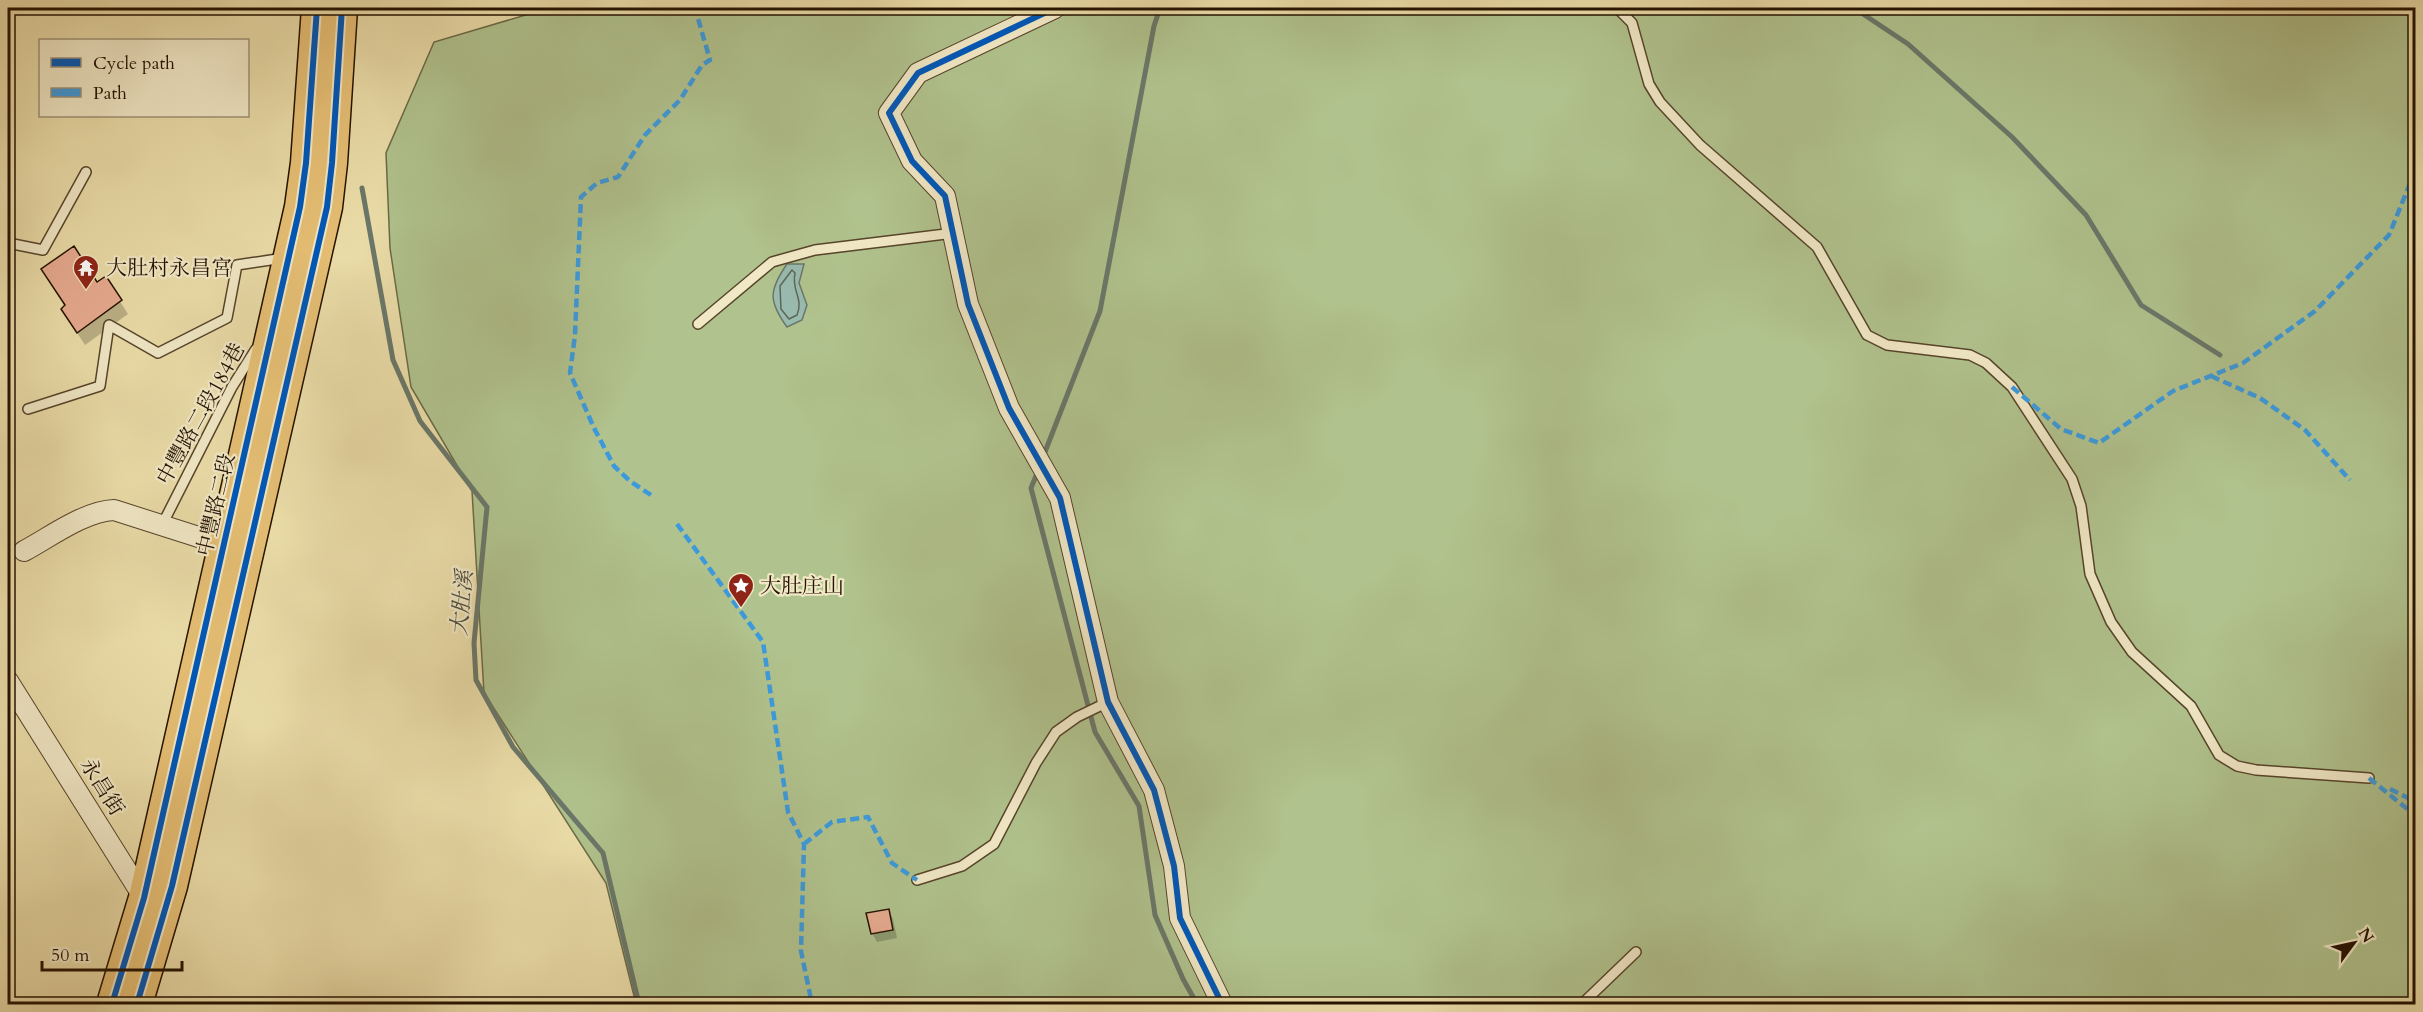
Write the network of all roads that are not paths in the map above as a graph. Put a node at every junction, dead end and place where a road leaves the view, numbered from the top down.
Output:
1 (317, 8) edge
2 (342, 8) edge
3 (1055, 8) edge
4 (1617, 8) edge
5 (327, 43) junction
6 (86, 172) dead end
7 (954, 233) junction
8 (8, 243) edge
9 (290, 257) junction
10 (276, 320) junction
11 (698, 324) dead end
12 (28, 409) dead end
13 (161, 527) junction
14 (236, 548) junction
15 (24, 551) dead end
16 (8, 681) edge
17 (1108, 702) junction
18 (2369, 778) dead end
19 (916, 880) dead end
20 (155, 901) junction
21 (1636, 952) dead end
22 (112, 1005) edge
23 (137, 1005) edge
24 (1222, 1005) edge
25 (1582, 1005) edge

1 - 5 main road, 中豐路二段
2 - 5 main road, 中豐路二段
3 - 7 street
4 - 18 lane
5 - 9 main road, 中豐路二段
5 - 14 main road, 中豐路二段
6 - 8 lane
7 - 11 lane
7 - 17 street
9 - 10 main road, 中豐路二段
9 - 12 lane
10 - 13 lane, 中豐路二段184巷
10 - 14 main road, 中豐路二段
13 - 14 street
13 - 15 street
14 - 20 main road, 中豐路二段
16 - 20 street, 永昌街
17 - 19 lane
17 - 24 street
20 - 22 main road, 中豐路二段
20 - 23 main road, 中豐路二段
21 - 25 lane

